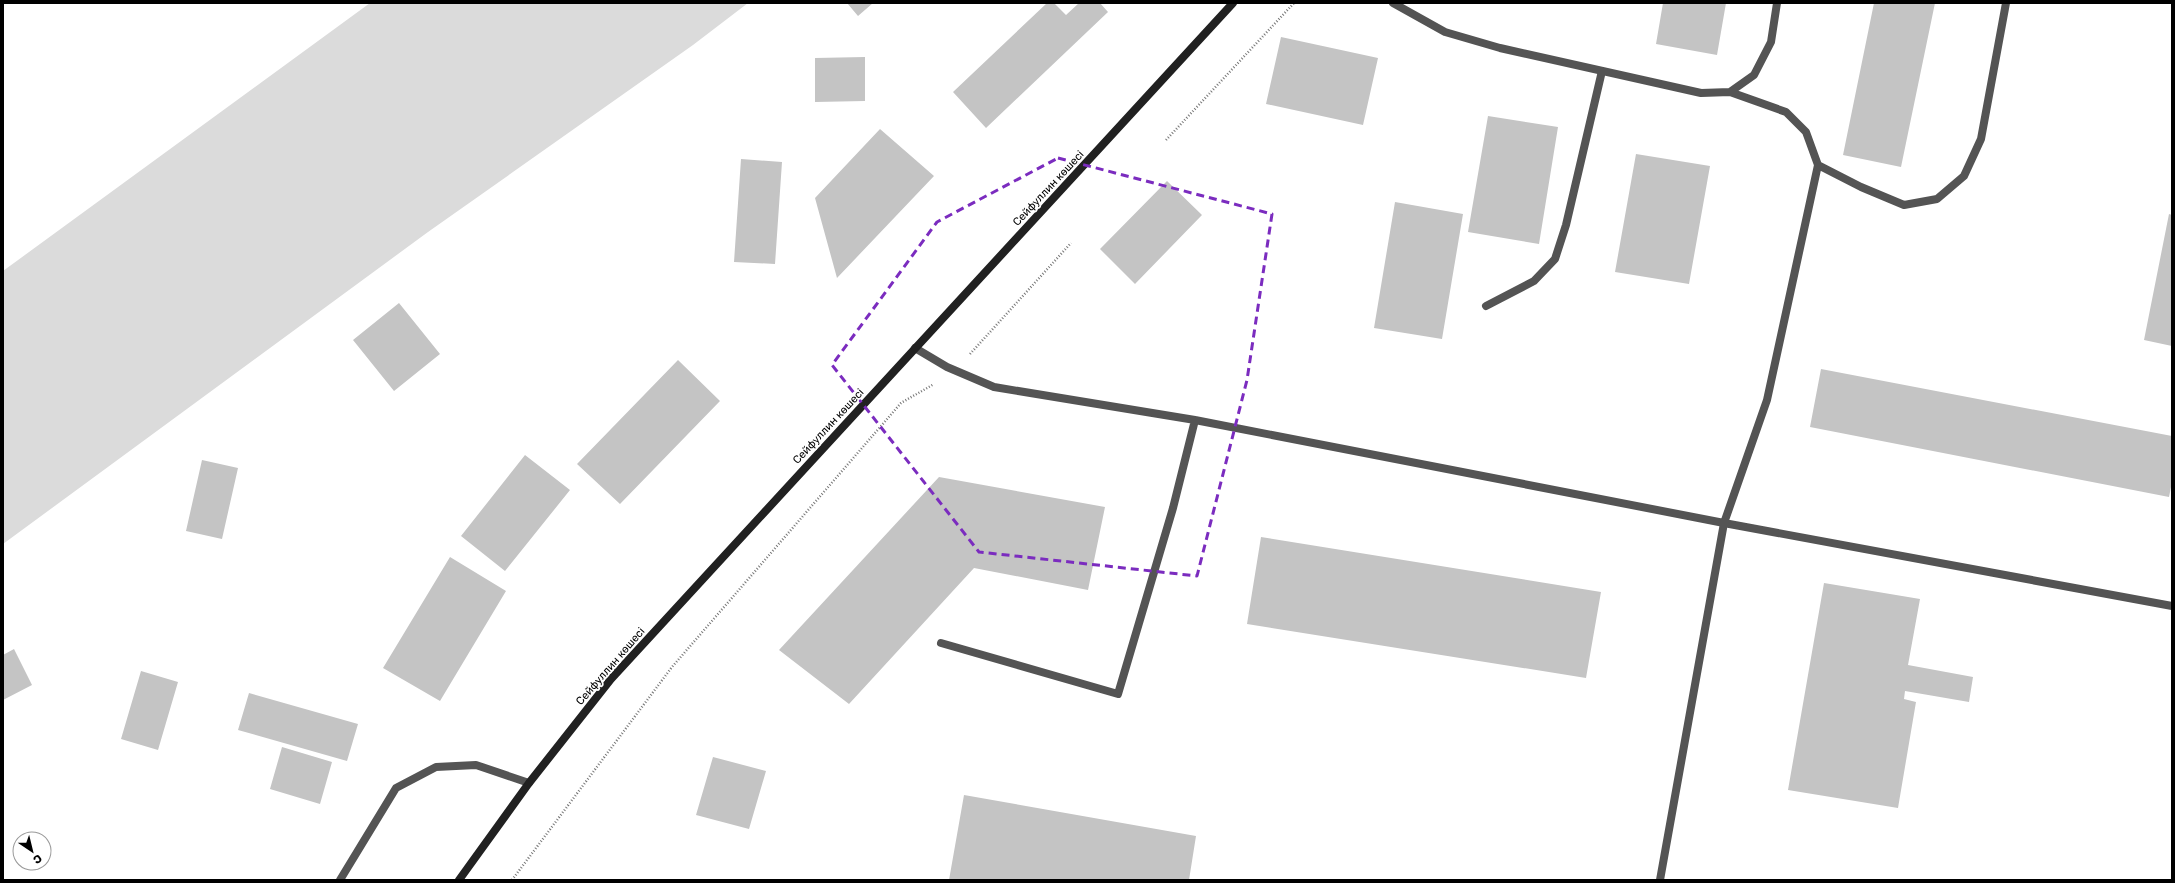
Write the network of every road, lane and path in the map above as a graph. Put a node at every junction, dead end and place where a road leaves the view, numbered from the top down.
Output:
1 (1233, 3) edge
2 (1294, 3) edge
3 (1393, 3) edge
4 (1777, 3) edge
5 (2006, 3) edge
6 (1602, 71) junction
7 (1730, 92) junction
8 (1166, 140) dead end
9 (1818, 165) junction
10 (1071, 243) dead end
11 (1486, 306) dead end
12 (915, 348) junction
13 (955, 371) junction
14 (1195, 420) junction
15 (1724, 524) junction
16 (2172, 606) edge
17 (941, 643) dead end
18 (529, 783) junction
19 (340, 880) edge
20 (459, 880) edge
21 (512, 880) edge
22 (1660, 880) edge

1 - 12 main road, Сейфуллин көшесі
2 - 8 path
3 - 6 lane
4 - 7 lane
5 - 9 lane
6 - 7 lane
6 - 11 lane
7 - 9 lane
9 - 15 lane
10 - 13 path
12 - 13 lane
12 - 18 main road, Сейфуллин көшесі
13 - 14 lane
13 - 21 path
14 - 15 lane
14 - 17 lane
15 - 16 lane
15 - 22 lane
18 - 19 lane
18 - 20 main road, Сейфуллин көшесі

